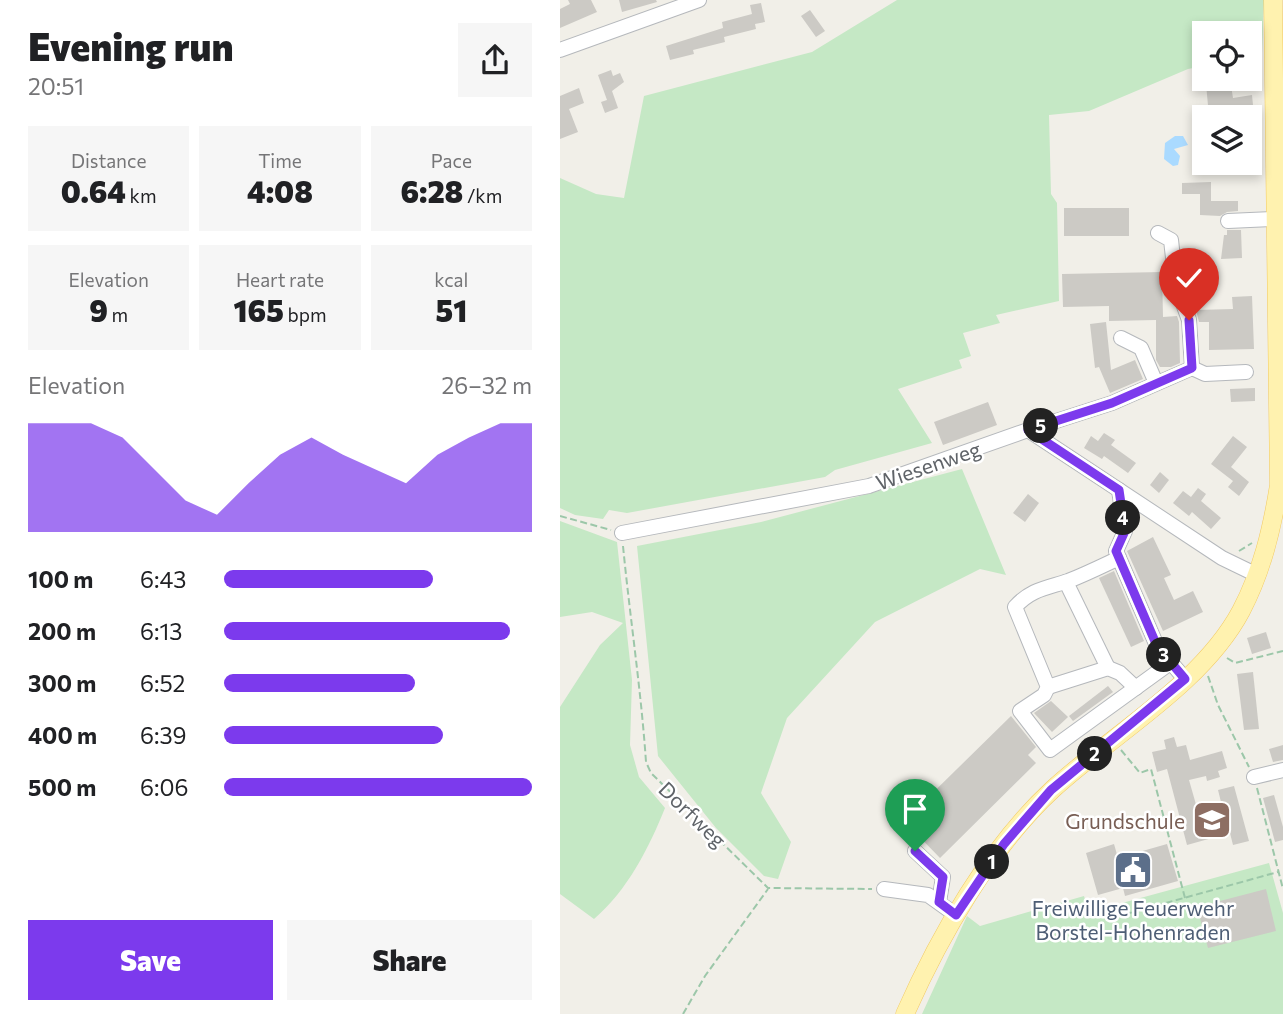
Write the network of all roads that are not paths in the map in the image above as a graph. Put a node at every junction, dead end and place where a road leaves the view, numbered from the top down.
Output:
1 (699, 0) edge
2 (1273, 0) edge
3 (1278, 19) edge
4 (560, 50) edge
5 (1278, 96) edge
6 (1278, 139) edge
7 (1277, 207) edge
8 (1228, 221) dead end
9 (1158, 233) dead end
10 (1279, 244) edge
11 (1121, 338) dead end
12 (1192, 368) junction
13 (1245, 372) dead end
14 (1156, 383) junction
15 (1028, 430) junction
16 (1119, 490) junction
17 (1275, 525) edge
18 (622, 533) road end
19 (1119, 558) junction
20 (1257, 575) junction
21 (1066, 582) junction
22 (1170, 663) junction
23 (1108, 668) junction
24 (1185, 679) junction
25 (1048, 687) junction
26 (1136, 688) junction
27 (1283, 770) edge
28 (1254, 777) dead end
29 (915, 851) dead end
30 (884, 889) road end
31 (939, 902) junction
32 (956, 915) junction
33 (905, 1014) edge

1 - 4 street
2 - 3 main road
3 - 5 main road
5 - 6 main road
6 - 7 main road
7 - 8 street
7 - 10 main road
9 - 12 street
10 - 17 main road
11 - 14 street
12 - 13 street
12 - 14 street, Wiesenweg
14 - 15 street, Wiesenweg
15 - 16 street
15 - 18 street, Wiesenweg
16 - 19 street
16 - 20 street
17 - 20 main road
19 - 21 street
19 - 22 street
20 - 24 main road
21 - 23 street
21 - 25 street
22 - 24 street
22 - 26 street
23 - 25 street
23 - 26 street
24 - 32 main road
25 - 26 street
27 - 28 street
29 - 31 street
30 - 31 street
31 - 32 street
32 - 33 main road

